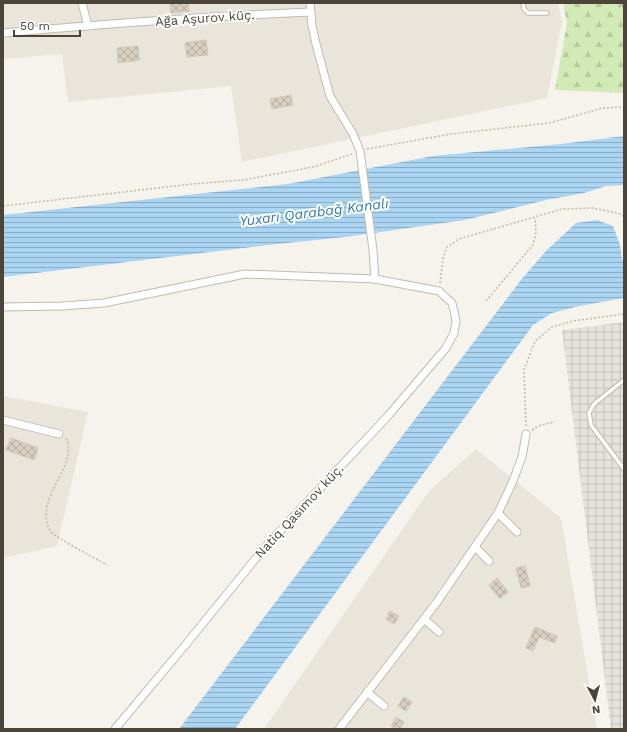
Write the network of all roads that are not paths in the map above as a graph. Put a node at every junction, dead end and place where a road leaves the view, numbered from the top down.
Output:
1 (82, 3) edge
2 (310, 3) edge
3 (523, 3) edge
4 (311, 12) junction
5 (547, 13) dead end
6 (88, 26) junction
7 (3, 34) edge
8 (375, 279) junction
9 (3, 307) edge
10 (624, 380) edge
11 (3, 420) edge
12 (59, 434) road end
13 (526, 434) road end
14 (624, 469) edge
15 (498, 513) junction
16 (517, 532) dead end
17 (475, 546) junction
18 (489, 561) dead end
19 (424, 619) junction
20 (439, 632) dead end
21 (367, 692) junction
22 (384, 706) dead end
23 (115, 729) edge
24 (339, 729) edge

1 - 6 street
2 - 4 street
3 - 5 lane
4 - 6 street, Ağa Aşurov küç.
4 - 8 street
6 - 7 street, Ağa Aşurov küç.
8 - 9 street
8 - 23 street, Natiq Qasımov küç.
10 - 14 lane
11 - 12 street
13 - 15 street
15 - 16 street
15 - 17 street
17 - 18 street
17 - 19 street
19 - 20 street
19 - 21 street
21 - 22 street
21 - 24 street

